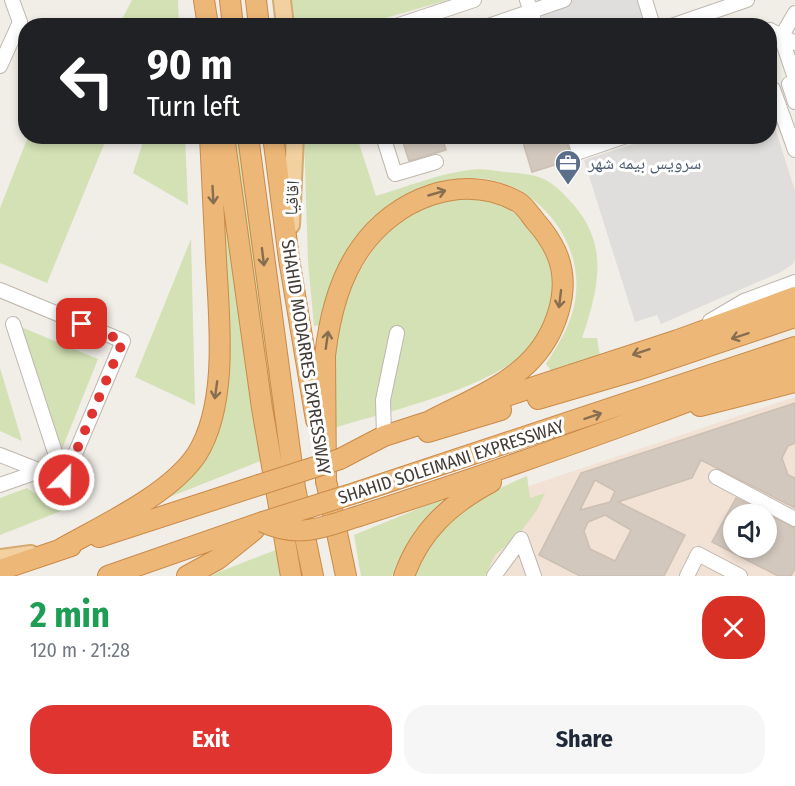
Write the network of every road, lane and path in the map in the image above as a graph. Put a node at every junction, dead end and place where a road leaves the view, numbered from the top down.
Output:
1 (12, 0) edge
2 (204, 0) edge
3 (230, 0) edge
4 (256, 0) edge
5 (282, 0) edge
6 (474, 0) edge
7 (564, 0) edge
8 (747, 0) edge
9 (650, 1) edge
10 (529, 5) edge
11 (795, 13) edge
12 (19, 18) edge
13 (205, 18) edge
14 (232, 18) edge
15 (258, 18) edge
16 (284, 18) edge
17 (420, 18) edge
18 (504, 18) edge
19 (652, 18) edge
20 (694, 18) edge
21 (18, 26) edge
22 (777, 31) edge
23 (777, 34) edge
24 (777, 38) edge
25 (795, 43) edge
26 (0, 66) edge
27 (793, 81) edge
28 (777, 87) edge
29 (795, 102) edge
30 (777, 104) edge
31 (210, 144) edge
32 (225, 144) edge
33 (249, 144) edge
34 (274, 144) edge
35 (295, 144) edge
36 (386, 144) edge
37 (576, 144) edge
38 (602, 144) edge
39 (795, 150) edge
40 (436, 162) dead end
41 (289, 258) junction
42 (793, 285) edge
43 (0, 290) edge
44 (795, 317) edge
45 (13, 324) dead end
46 (398, 333) dead end
47 (795, 348) edge
48 (795, 363) edge
49 (795, 382) edge
50 (659, 413) junction
51 (430, 421) junction
52 (384, 436) junction
53 (0, 455) edge
54 (539, 455) junction
55 (340, 459) junction
56 (40, 471) junction
57 (716, 477) dead end
58 (64, 480) junction
59 (326, 482) junction
60 (0, 484) edge
61 (795, 519) edge
62 (263, 522) junction
63 (59, 550) junction
64 (0, 558) edge
65 (0, 570) edge
66 (108, 576) edge
67 (187, 576) edge
68 (291, 576) edge
69 (313, 576) edge
70 (346, 576) edge
71 (404, 576) edge
72 (494, 576) edge
73 (534, 576) edge
74 (687, 576) edge
75 (740, 576) edge

1 - 12 lane
2 - 13 highway
3 - 14 highway
4 - 15 highway
5 - 16 main road
6 - 17 lane
7 - 10 lane
8 - 20 lane
9 - 19 lane
10 - 18 lane
11 - 22 lane
21 - 26 lane
23 - 25 lane
24 - 27 lane
27 - 28 lane
27 - 29 lane
30 - 39 lane
31 -> 63 highway
32 - 68 highway
33 -> 69 highway, SHAHID MODARRES EXPRESSWAY
34 - 41 highway, SHAHID MODARRES EXPRESSWAY
35 - 41 main road, اقاقیا
36 - 40 lane
37 - 38 lane
41 - 59 highway, SHAHID MODARRES EXPRESSWAY
42 -> 51 highway
43 - 58 lane
44 -> 55 highway, SHAHID SOLEIMANI EXPRESSWAY
45 - 58 lane
46 - 52 lane
62 -> 47 highway, SHAHID SOLEIMANI EXPRESSWAY, bridge
48 - 50 highway
49 - 50 highway
50 - 54 highway
51 - 52 highway
59 -> 51 highway
52 - 55 highway
53 - 56 lane
54 - 62 highway, bridge
54 - 71 highway
55 - 63 highway, bridge
56 - 58 lane
56 - 60 lane
57 - 61 lane
59 - 70 highway, SHAHID MODARRES EXPRESSWAY
62 - 66 highway, SHAHID SOLEIMANI EXPRESSWAY
62 - 67 highway
63 - 64 main road
63 - 65 highway
72 - 73 lane
74 - 75 lane

